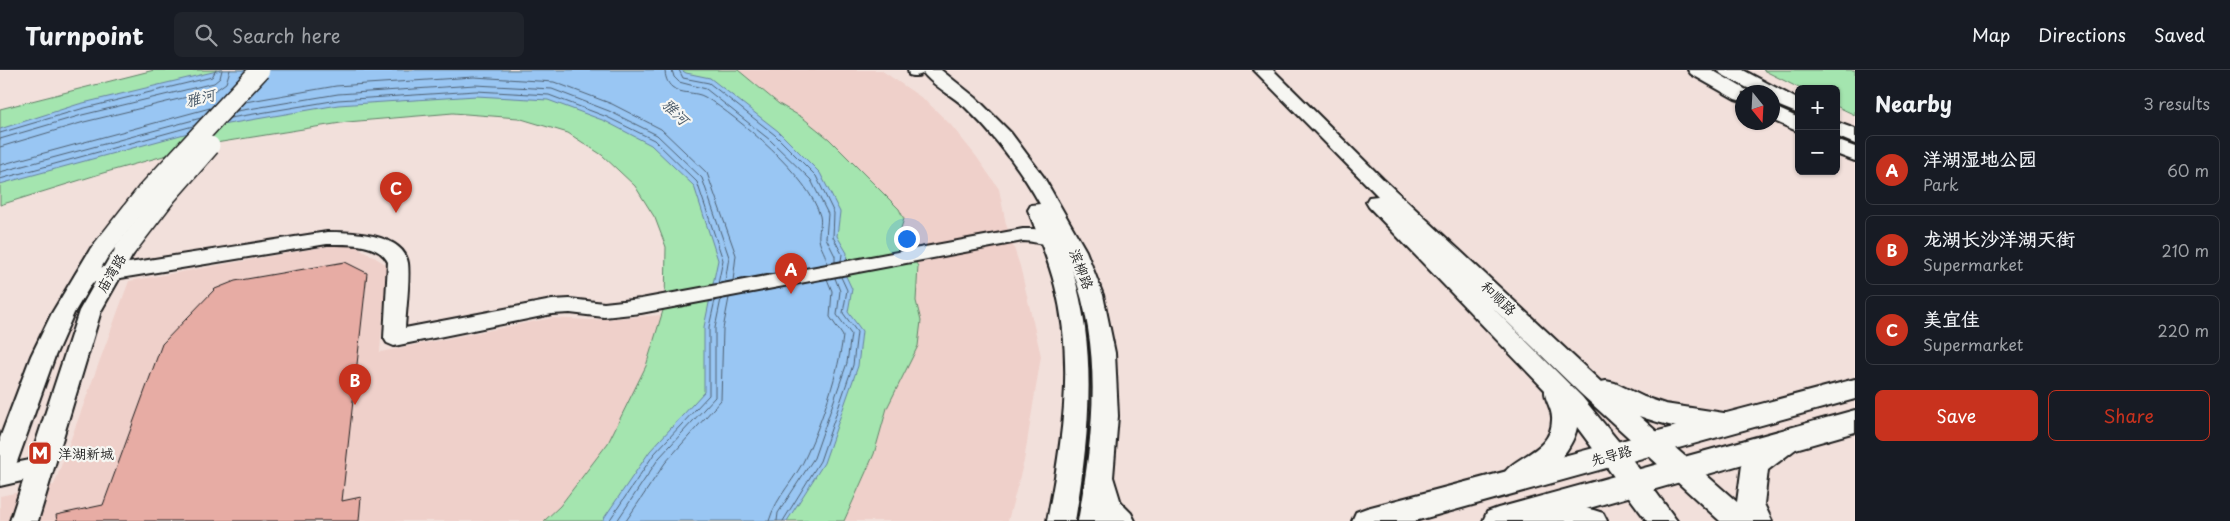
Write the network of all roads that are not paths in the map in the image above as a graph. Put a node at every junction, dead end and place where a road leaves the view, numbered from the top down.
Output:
1 (260, 70) edge
2 (278, 70) edge
3 (1248, 70) edge
4 (1263, 70) edge
5 (1698, 70) edge
6 (1707, 70) edge
7 (1728, 70) edge
8 (1733, 70) edge
9 (918, 71) edge
10 (949, 79) edge
11 (1735, 85) edge
12 (1756, 85) edge
13 (1735, 91) edge
14 (1780, 97) edge
15 (1795, 104) edge
16 (1795, 104) edge
17 (1780, 109) edge
18 (1780, 116) edge
19 (1795, 117) edge
20 (1795, 124) edge
21 (1840, 128) edge
22 (1855, 136) edge
23 (1840, 140) edge
24 (1840, 148) edge
25 (1855, 148) edge
26 (1855, 156) edge
27 (1036, 206) junction
28 (1021, 232) junction
29 (1052, 240) junction
30 (103, 266) junction
31 (1571, 368) junction
32 (1546, 376) junction
33 (1855, 389) edge
34 (1855, 420) edge
35 (1734, 422) junction
36 (1794, 438) junction
37 (1654, 444) junction
38 (1614, 454) junction
39 (1682, 469) junction
40 (39, 472) junction
41 (1099, 474) junction
42 (0, 475) edge
43 (1635, 483) junction
44 (0, 484) edge
45 (1496, 486) junction
46 (1508, 518) edge
47 (24, 521) edge
48 (1062, 521) edge
49 (1092, 521) edge
50 (1120, 521) edge
51 (1368, 521) edge
52 (1593, 521) edge
53 (1663, 521) edge
54 (1739, 521) edge
55 (1758, 521) edge

1 - 30 main road, 庙湾路, bridge
2 - 30 main road, 庙湾路, bridge
3 - 32 main road, 和顺路
4 - 31 main road, 和顺路
5 - 13 main road
6 - 11 highway
7 - 12 highway
8 - 16 main road
9 - 10 main road, 滨柳路
9 - 27 main road, 滨柳路
10 - 41 main road, 滨柳路
14 - 15 highway
17 - 19 highway
18 - 20 main road
21 - 22 highway
23 - 25 highway
24 - 26 main road
27 - 28 street
27 - 29 main road, 滨柳路
28 - 29 street
28 - 30 street
29 - 48 main road, 滨柳路
30 - 40 main road, 庙湾路
30 - 42 main road, 庙湾路
31 - 35 main road
31 - 37 main road, 和顺路
32 - 38 main road, 和顺路
32 - 45 main road
33 - 35 main road, 先导路
34 - 36 main road
35 - 37 main road, 先导路
36 - 39 main road
36 - 55 main road
37 - 38 main road, 先导路
37 - 39 main road, 和顺路
38 - 43 main road, 和顺路
38 - 45 main road, 先导路
39 - 43 main road
39 - 54 main road, 和顺路
40 - 42 street
40 - 44 street
40 - 47 main road, 庙湾路
41 - 49 main road, 滨柳路
41 - 50 main road
43 - 46 main road
43 - 53 main road, 和顺路
45 - 51 main road, 先导路
46 - 52 main road

